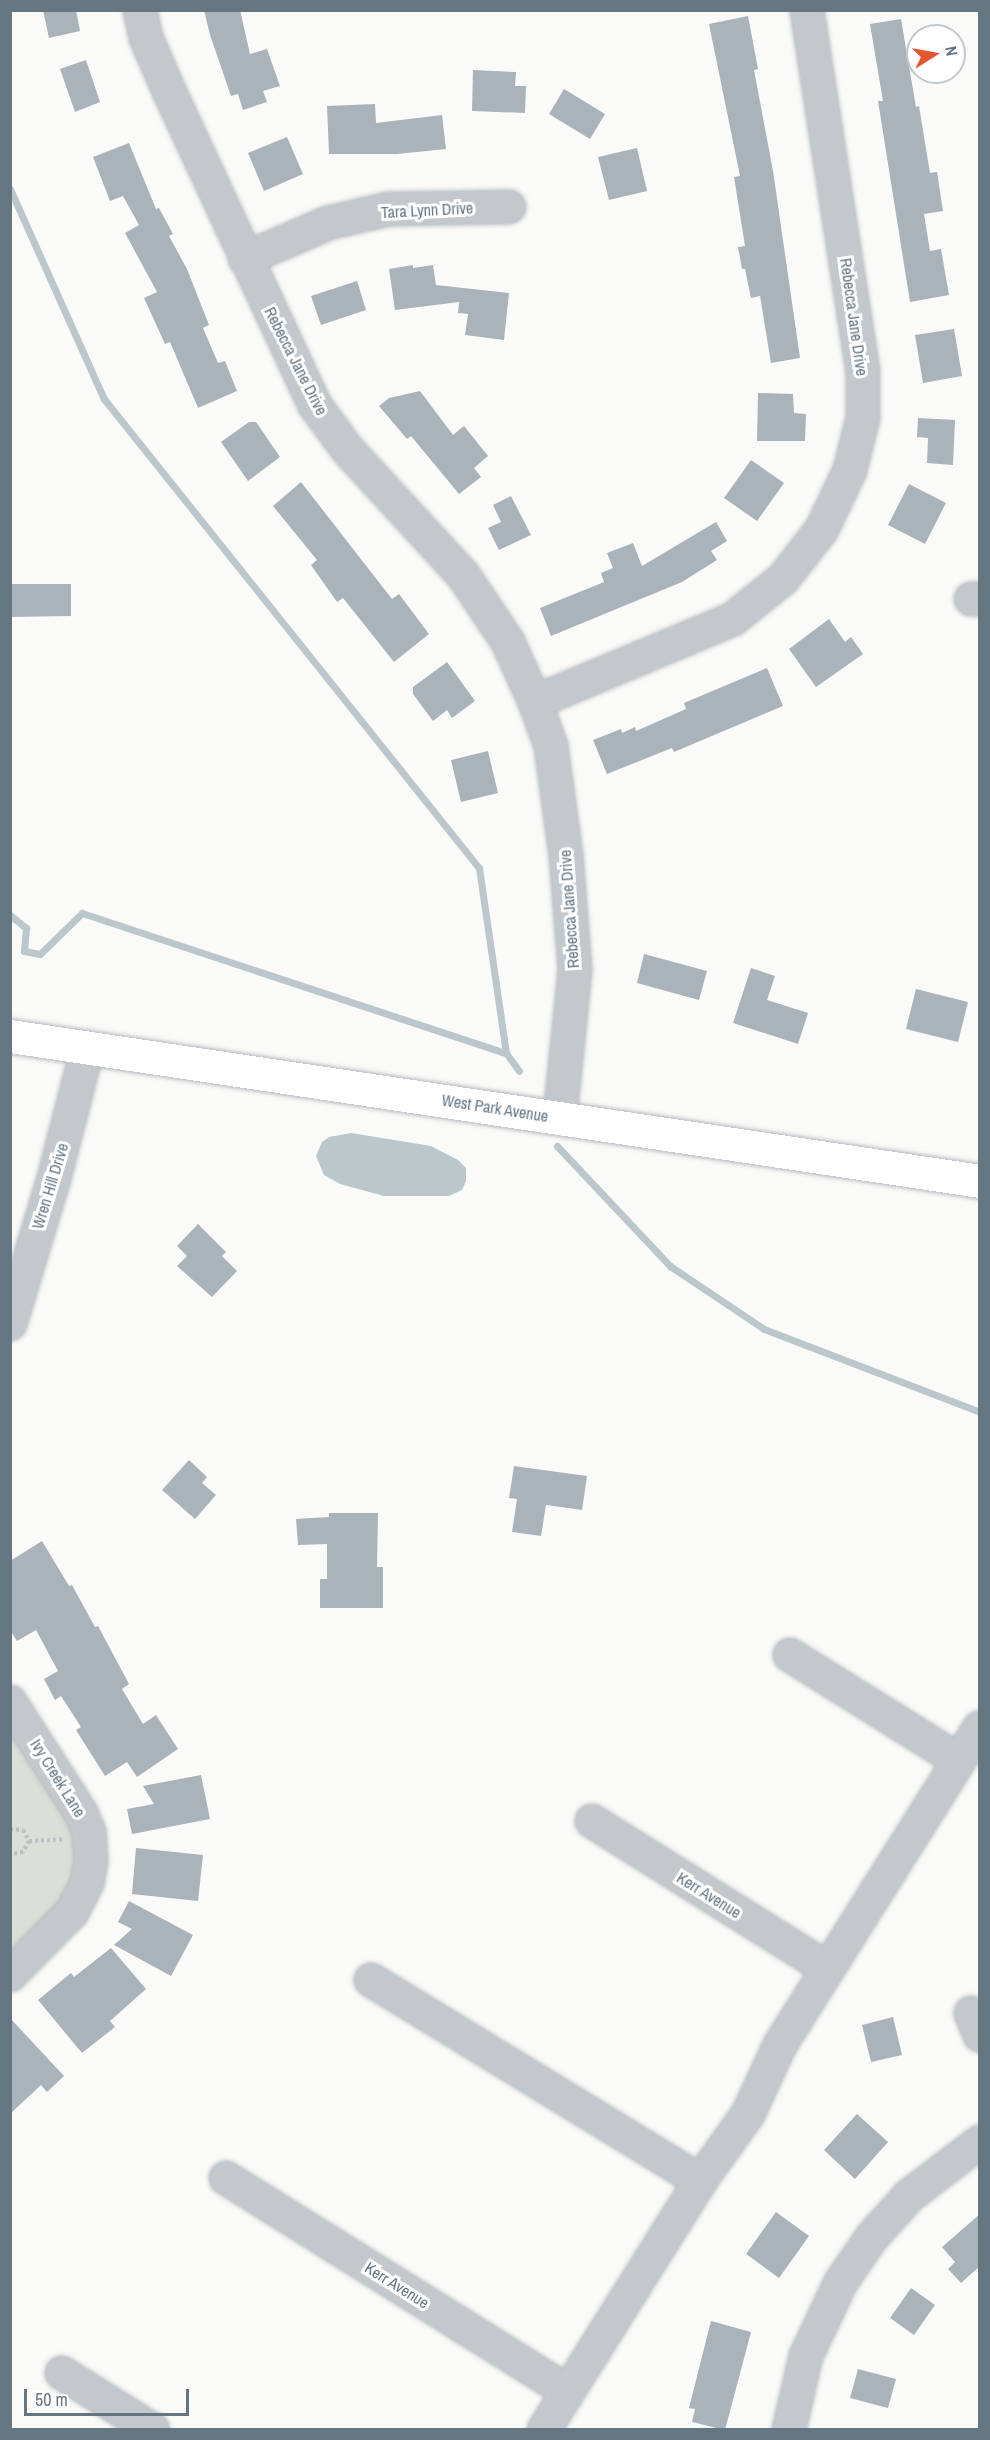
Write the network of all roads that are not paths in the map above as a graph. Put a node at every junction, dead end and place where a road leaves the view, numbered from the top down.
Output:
1 (140, 10) edge
2 (807, 10) edge
3 (509, 207) dead end
4 (246, 259) junction
5 (535, 702) junction
6 (10, 1036) edge
7 (88, 1047) junction
8 (560, 1118) junction
9 (980, 1181) edge
10 (10, 1324) edge
11 (790, 1655) dead end
12 (10, 1701) edge
13 (980, 1728) edge
14 (958, 1760) junction
15 (592, 1821) dead end
16 (826, 1968) junction
17 (10, 1975) edge
18 (371, 1980) dead end
19 (980, 2142) edge
20 (226, 2178) dead end
21 (700, 2181) junction
22 (62, 2373) dead end
23 (567, 2391) junction
24 (153, 2430) edge
25 (543, 2430) edge
26 (789, 2430) edge

1 - 4 street, Rebecca Jane Drive
2 - 5 street, Rebecca Jane Drive
3 - 4 street, Tara Lynn Drive
4 - 5 street, Rebecca Jane Drive
5 - 8 street, Rebecca Jane Drive
6 - 7 main road, West Park Avenue
7 - 8 main road, West Park Avenue
7 - 10 street, Wren Hill Drive
8 - 9 main road, West Park Avenue
11 - 14 street
12 - 17 street, Ivy Creek Lane
13 - 14 street
14 - 16 street
15 - 16 street, Kerr Avenue
16 - 21 street
18 - 21 street
19 - 26 street
20 - 23 street, Kerr Avenue
21 - 23 street
22 - 24 street
23 - 25 street

